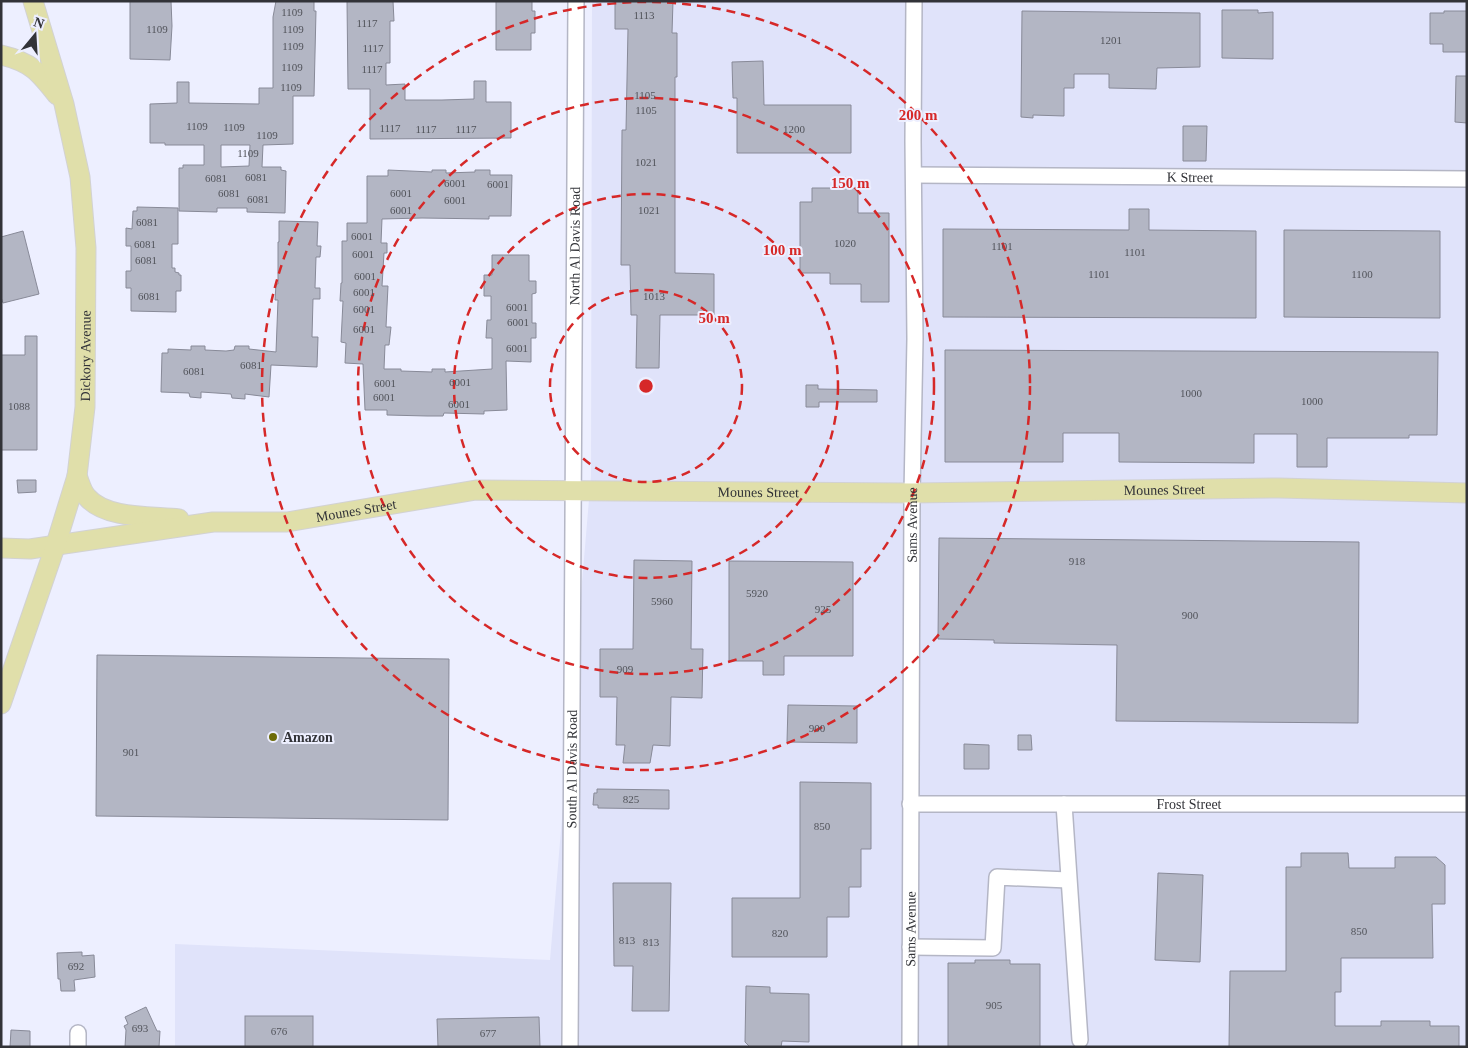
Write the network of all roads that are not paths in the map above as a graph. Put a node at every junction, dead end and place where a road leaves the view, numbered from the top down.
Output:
1 (33, 1) edge
2 (576, 1) edge
3 (914, 1) edge
4 (1, 55) edge
5 (64, 104) junction
6 (914, 176) junction
7 (1467, 179) edge
8 (77, 476) junction
9 (574, 491) junction
10 (912, 493) junction
11 (1467, 493) edge
12 (213, 522) junction
13 (56, 544) junction
14 (1, 548) edge
15 (1, 704) edge
16 (910, 804) junction
17 (1064, 804) junction
18 (1467, 804) edge
19 (1068, 880) junction
20 (910, 947) junction
21 (1080, 1040) dead end
22 (570, 1047) edge
23 (910, 1047) edge

1 - 5 main road, Dickory Avenue
2 - 9 street, North Al Davis Road
3 - 6 street, Sams Avenue
4 - 5 main road
5 - 8 main road, Dickory Avenue
6 - 7 street, K Street
6 - 10 street, Sams Avenue
8 - 12 main road
8 - 13 main road, Dickory Avenue
9 - 10 main road, Mounes Street
9 - 12 main road, Mounes Street
9 - 22 street, South Al Davis Road
10 - 11 main road, Mounes Street
10 - 16 street, Sams Avenue
12 - 13 main road, Mounes Street
13 - 14 main road, Mounes Street
13 - 15 main road, Dickory Avenue
16 - 17 street, Frost Street
16 - 20 street, Sams Avenue
17 - 18 street, Frost Street
17 - 19 street
19 - 20 street
19 - 21 street
20 - 23 street, Sams Avenue

